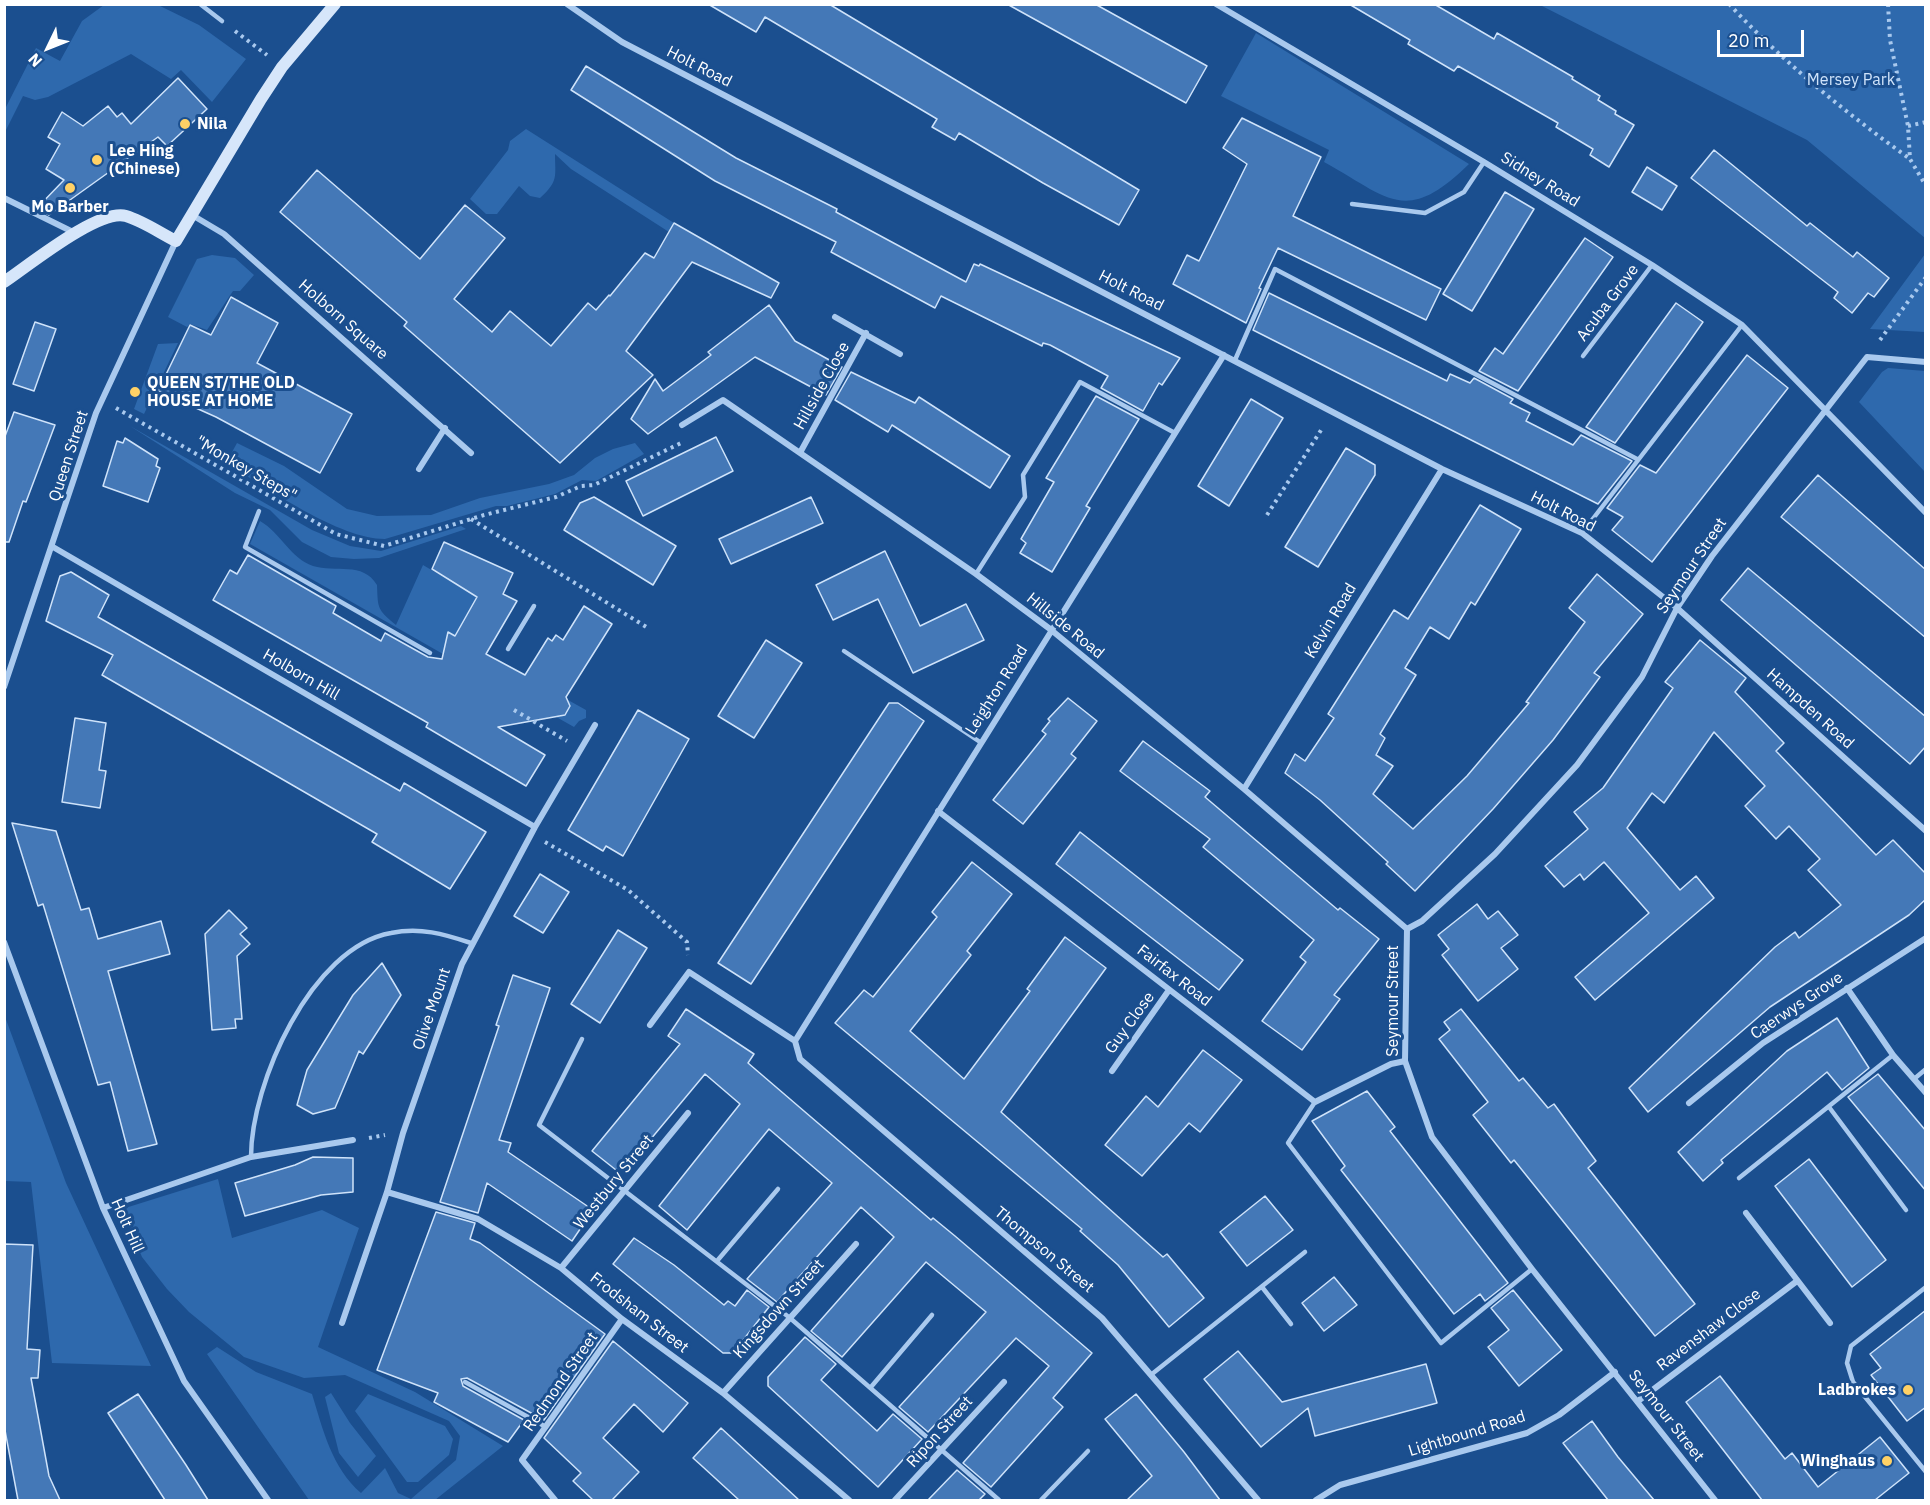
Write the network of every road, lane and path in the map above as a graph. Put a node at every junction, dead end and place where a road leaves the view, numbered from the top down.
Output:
1 (200, 4) edge
2 (335, 4) edge
3 (567, 4) edge
4 (1216, 4) edge
5 (1729, 4) edge
6 (1888, 4) edge
7 (222, 21) joint
8 (282, 67) junction
9 (1926, 122) edge
10 (1908, 126) junction
11 (1910, 159) junction
12 (1484, 162) junction
13 (1926, 186) edge
14 (4, 198) edge
15 (1352, 204) dead end
16 (192, 215) junction
17 (75, 233) junction
18 (176, 241) junction
19 (1652, 265) junction
20 (1926, 277) edge
21 (4, 282) edge
22 (835, 316) dead end
23 (1742, 325) junction
24 (866, 333) junction
25 (900, 354) dead end
26 (1224, 355) junction
27 (1583, 356) dead end
28 (1868, 357) junction
29 (1235, 360) junction
30 (1926, 362) edge
31 (102, 400) junction
32 (1825, 409) junction
33 (1333, 411) junction
34 (682, 426) dead end
35 (445, 428) junction
36 (1174, 433) junction
37 (689, 438) dead end
38 (801, 451) junction
39 (471, 453) dead end
40 (1637, 459) junction
41 (419, 469) dead end
42 (1442, 469) junction
43 (259, 511) dead end
44 (1926, 513) edge
45 (1267, 515) dead end
46 (470, 519) junction
47 (1582, 533) junction
48 (53, 547) junction
49 (976, 574) junction
50 (534, 606) dead end
51 (1677, 608) junction
52 (648, 628) dead end
53 (1050, 629) junction
54 (508, 649) dead end
55 (844, 651) dead end
56 (430, 653) dead end
57 (4, 687) edge
58 (514, 710) dead end
59 (595, 725) dead end
60 (980, 742) junction
61 (580, 749) junction
62 (1244, 789) junction
63 (938, 811) junction
64 (535, 827) junction
65 (1926, 831) edge
66 (531, 834) junction
67 (1407, 929) junction
68 (1926, 938) edge
69 (4, 942) edge
70 (471, 943) junction
71 (689, 972) junction
72 (1847, 988) junction
73 (1169, 990) junction
74 (650, 1025) dead end
75 (582, 1039) dead end
76 (795, 1041) junction
77 (1893, 1055) junction
78 (1405, 1061) junction
79 (1926, 1069) edge
80 (1112, 1071) dead end
81 (1914, 1079) junction
82 (1926, 1093) edge
83 (1315, 1102) junction
84 (1689, 1104) dead end
85 (1829, 1107) junction
86 (688, 1113) dead end
87 (403, 1133) junction
88 (353, 1140) joint
89 (251, 1157) junction
90 (1739, 1178) dead end
91 (778, 1189) dead end
92 (624, 1191) junction
93 (387, 1192) junction
94 (103, 1208) junction
95 (1906, 1210) dead end
96 (1746, 1213) dead end
97 (856, 1244) dead end
98 (1305, 1252) dead end
99 (717, 1261) junction
100 (561, 1268) junction
101 (1532, 1269) junction
102 (1797, 1281) junction
103 (1262, 1287) junction
104 (1926, 1287) edge
105 (932, 1315) dead end
106 (790, 1318) junction
107 (622, 1320) junction
108 (342, 1323) dead end
109 (1830, 1323) dead end
110 (1291, 1324) dead end
111 (1615, 1372) junction
112 (1152, 1374) junction
113 (465, 1382) dead end
114 (1004, 1382) dead end
115 (871, 1387) junction
116 (723, 1393) junction
117 (1638, 1401) junction
118 (546, 1426) junction
119 (1088, 1451) dead end
120 (942, 1452) junction
121 (1926, 1472) edge
122 (268, 1500) edge
123 (555, 1500) edge
124 (849, 1500) edge
125 (895, 1500) edge
126 (999, 1500) edge
127 (1041, 1500) edge
128 (1258, 1500) edge
129 (1316, 1500) edge
130 (1715, 1500) edge

1 - 7 lane
2 - 8 main road
3 - 26 street, Holt Road
4 - 12 street, Sidney Road
5 - 11 path
6 - 10 path
7 - 8 path
8 - 16 main road
9 - 10 path
10 - 11 path
11 - 13 path
12 - 15 lane
12 - 19 street, Sidney Road
14 - 17 street
16 - 18 main road
16 - 35 street, Holborn Square
17 - 18 main road
17 - 21 main road
18 - 31 street, Queen Street
19 - 23 street, Sidney Road
19 - 27 lane, Acuba Grove
20 - 28 path
22 - 24 street, Hillside Close
23 - 32 street, Sidney Road
23 - 40 lane
24 - 25 street, Hillside Close
24 - 38 street, Hillside Close
26 - 29 street, Holt Road
26 - 36 street, Leighton Road
28 - 30 street
28 - 32 street, Seymour Street
29 - 33 street, Holt Road
29 - 40 lane
31 - 46 path, "Monkey Steps"
31 - 48 street, Queen Street
32 - 44 street, Sidney Road
32 - 51 street, Seymour Street
33 - 42 street, Holt Road
33 - 45 path
34 - 38 street, Hillside Road
35 - 39 street, Holborn Square
35 - 41 street
36 - 49 lane
36 - 53 street, Leighton Road
37 - 46 path
38 - 49 street, Hillside Road
40 - 47 lane
42 - 47 street, Holt Road
42 - 62 street, Kelvin Road
43 - 56 lane
46 - 52 path
47 - 51 street, Holt Road
48 - 57 street, Queen Street
48 - 64 street, Holborn Hill
49 - 53 street, Hillside Road
50 - 54 lane
51 - 65 street, Hampden Road
51 - 67 street, Seymour Street
53 - 60 street, Leighton Road
53 - 62 street, Hillside Road
55 - 60 lane
58 - 61 path
59 - 61 street, Olive Mount
60 - 63 street, Leighton Road
61 - 64 street, Olive Mount
62 - 67 street, Hillside Road
63 - 73 street, Fairfax Road
63 - 76 street, Leighton Road
64 - 66 street, Olive Mount
66 - 70 street, Olive Mount
66 - 71 path
67 - 78 street, Seymour Street
68 - 72 street, Caerwys Grove
69 - 94 street, Holt Hill
70 - 87 street, Olive Mount
70 - 89 lane
71 - 74 street
71 - 76 street
72 - 77 street
72 - 84 street, Caerwys Grove
73 - 80 street, Guy Close
73 - 83 street, Fairfax Road
75 - 92 lane
76 - 112 street, Thompson Street
77 - 81 street
77 - 85 lane
78 - 83 street
78 - 101 street, Seymour Street
79 - 81 lane
81 - 82 street
83 - 101 lane
85 - 90 lane
85 - 95 lane
86 - 92 street, Westbury Street
87 - 88 path
87 - 93 street, Olive Mount
88 - 89 street
89 - 94 street
91 - 99 lane
92 - 99 lane
92 - 100 street, Westbury Street
93 - 100 street, Frodsham Street
93 - 108 street, Olive Mount
94 - 122 street, Holt Hill
96 - 102 street
97 - 106 street, Kingsdown Street
98 - 103 lane
99 - 106 lane
100 - 107 street, Frodsham Street
101 - 111 street, Seymour Street
102 - 109 street
102 - 117 street, Ravenshaw Close
103 - 110 lane
103 - 112 lane
104 - 121 lane
105 - 115 lane
106 - 115 lane
106 - 116 street, Kingsdown Street
107 - 116 street, Frodsham Street
107 - 118 street, Redmond Street
111 - 117 street, Seymour Street
111 - 129 street, Lightbound Road
112 - 128 street, Thompson Street
113 - 118 lane
114 - 120 street, Ripon Street
115 - 120 lane
116 - 124 street, Frodsham Street
117 - 130 street, Seymour Street
118 - 123 street, Redmond Street
119 - 127 lane
120 - 125 street, Ripon Street
120 - 126 lane

